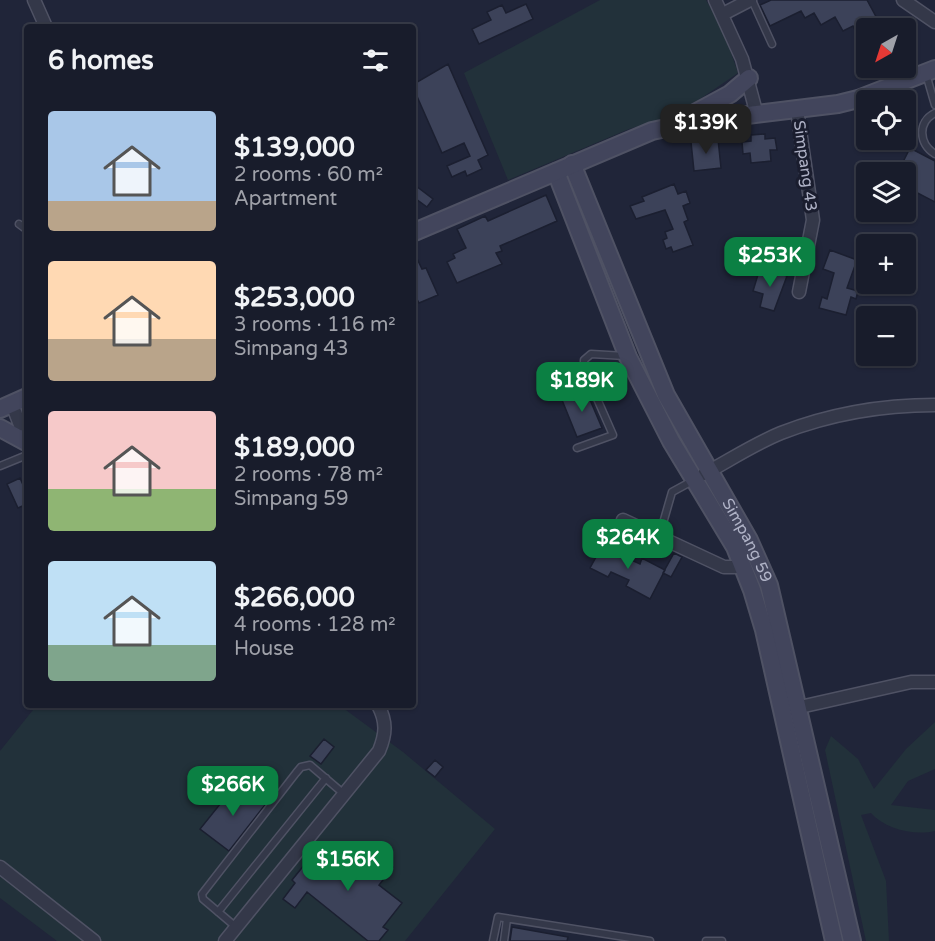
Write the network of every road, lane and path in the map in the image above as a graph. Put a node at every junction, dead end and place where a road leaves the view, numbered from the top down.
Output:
1 (34, 0) edge
2 (715, 0) edge
3 (751, 0) edge
4 (903, 0) edge
5 (723, 14) junction
6 (935, 22) edge
7 (45, 24) edge
8 (772, 44) dead end
9 (930, 70) edge
10 (749, 78) junction
11 (935, 105) edge
12 (797, 110) junction
13 (935, 113) edge
14 (757, 115) junction
15 (672, 126) junction
16 (935, 154) edge
17 (572, 164) junction
18 (556, 172) junction
19 (19, 224) dead end
20 (24, 228) edge
21 (416, 228) edge
22 (799, 292) dead end
23 (628, 357) junction
24 (13, 404) edge
25 (935, 405) edge
26 (0, 428) edge
27 (24, 434) edge
28 (24, 440) edge
29 (577, 448) dead end
30 (24, 456) edge
31 (0, 466) edge
32 (710, 471) junction
33 (694, 479) junction
34 (623, 520) dead end
35 (659, 537) junction
36 (743, 567) junction
37 (935, 682) edge
38 (800, 707) junction
39 (379, 708) edge
40 (326, 778) junction
41 (344, 794) junction
42 (0, 867) edge
43 (218, 912) junction
44 (507, 918) junction
45 (236, 927) junction
46 (94, 941) edge
47 (225, 941) edge
48 (493, 941) edge
49 (504, 941) edge
50 (650, 941) edge
51 (706, 941) edge
52 (722, 941) edge
53 (834, 941) edge
54 (852, 941) edge

1 - 7 street
2 - 5 street
3 - 5 street
3 - 8 lane
4 - 6 street
5 - 10 street
9 - 11 lane
9 - 12 street
10 - 14 street
10 - 15 street
12 - 14 street
12 - 22 street, Simpang 43
13 - 16 lane
14 - 15 street
15 - 17 street
17 - 18 street
17 - 32 street, Simpang 59
18 - 21 street
18 - 23 street, Simpang 59
19 - 20 lane
23 - 29 lane
23 - 33 street, Simpang 59
24 - 27 street
25 - 32 street
26 - 28 street
30 - 31 lane
32 - 33 street
32 - 38 street, Simpang 59
33 - 35 lane
33 - 36 street, Simpang 59
34 - 35 street, Simpang 59
35 - 36 street, Simpang 59
36 - 53 street, Simpang 59
37 - 38 street
38 - 54 street, Simpang 59
39 - 41 street
40 - 41 lane
40 - 43 lane
40 - 43 lane
41 - 45 street
42 - 46 street
43 - 45 lane
44 - 48 lane
44 - 49 lane
44 - 50 lane
45 - 47 street
51 - 52 lane

